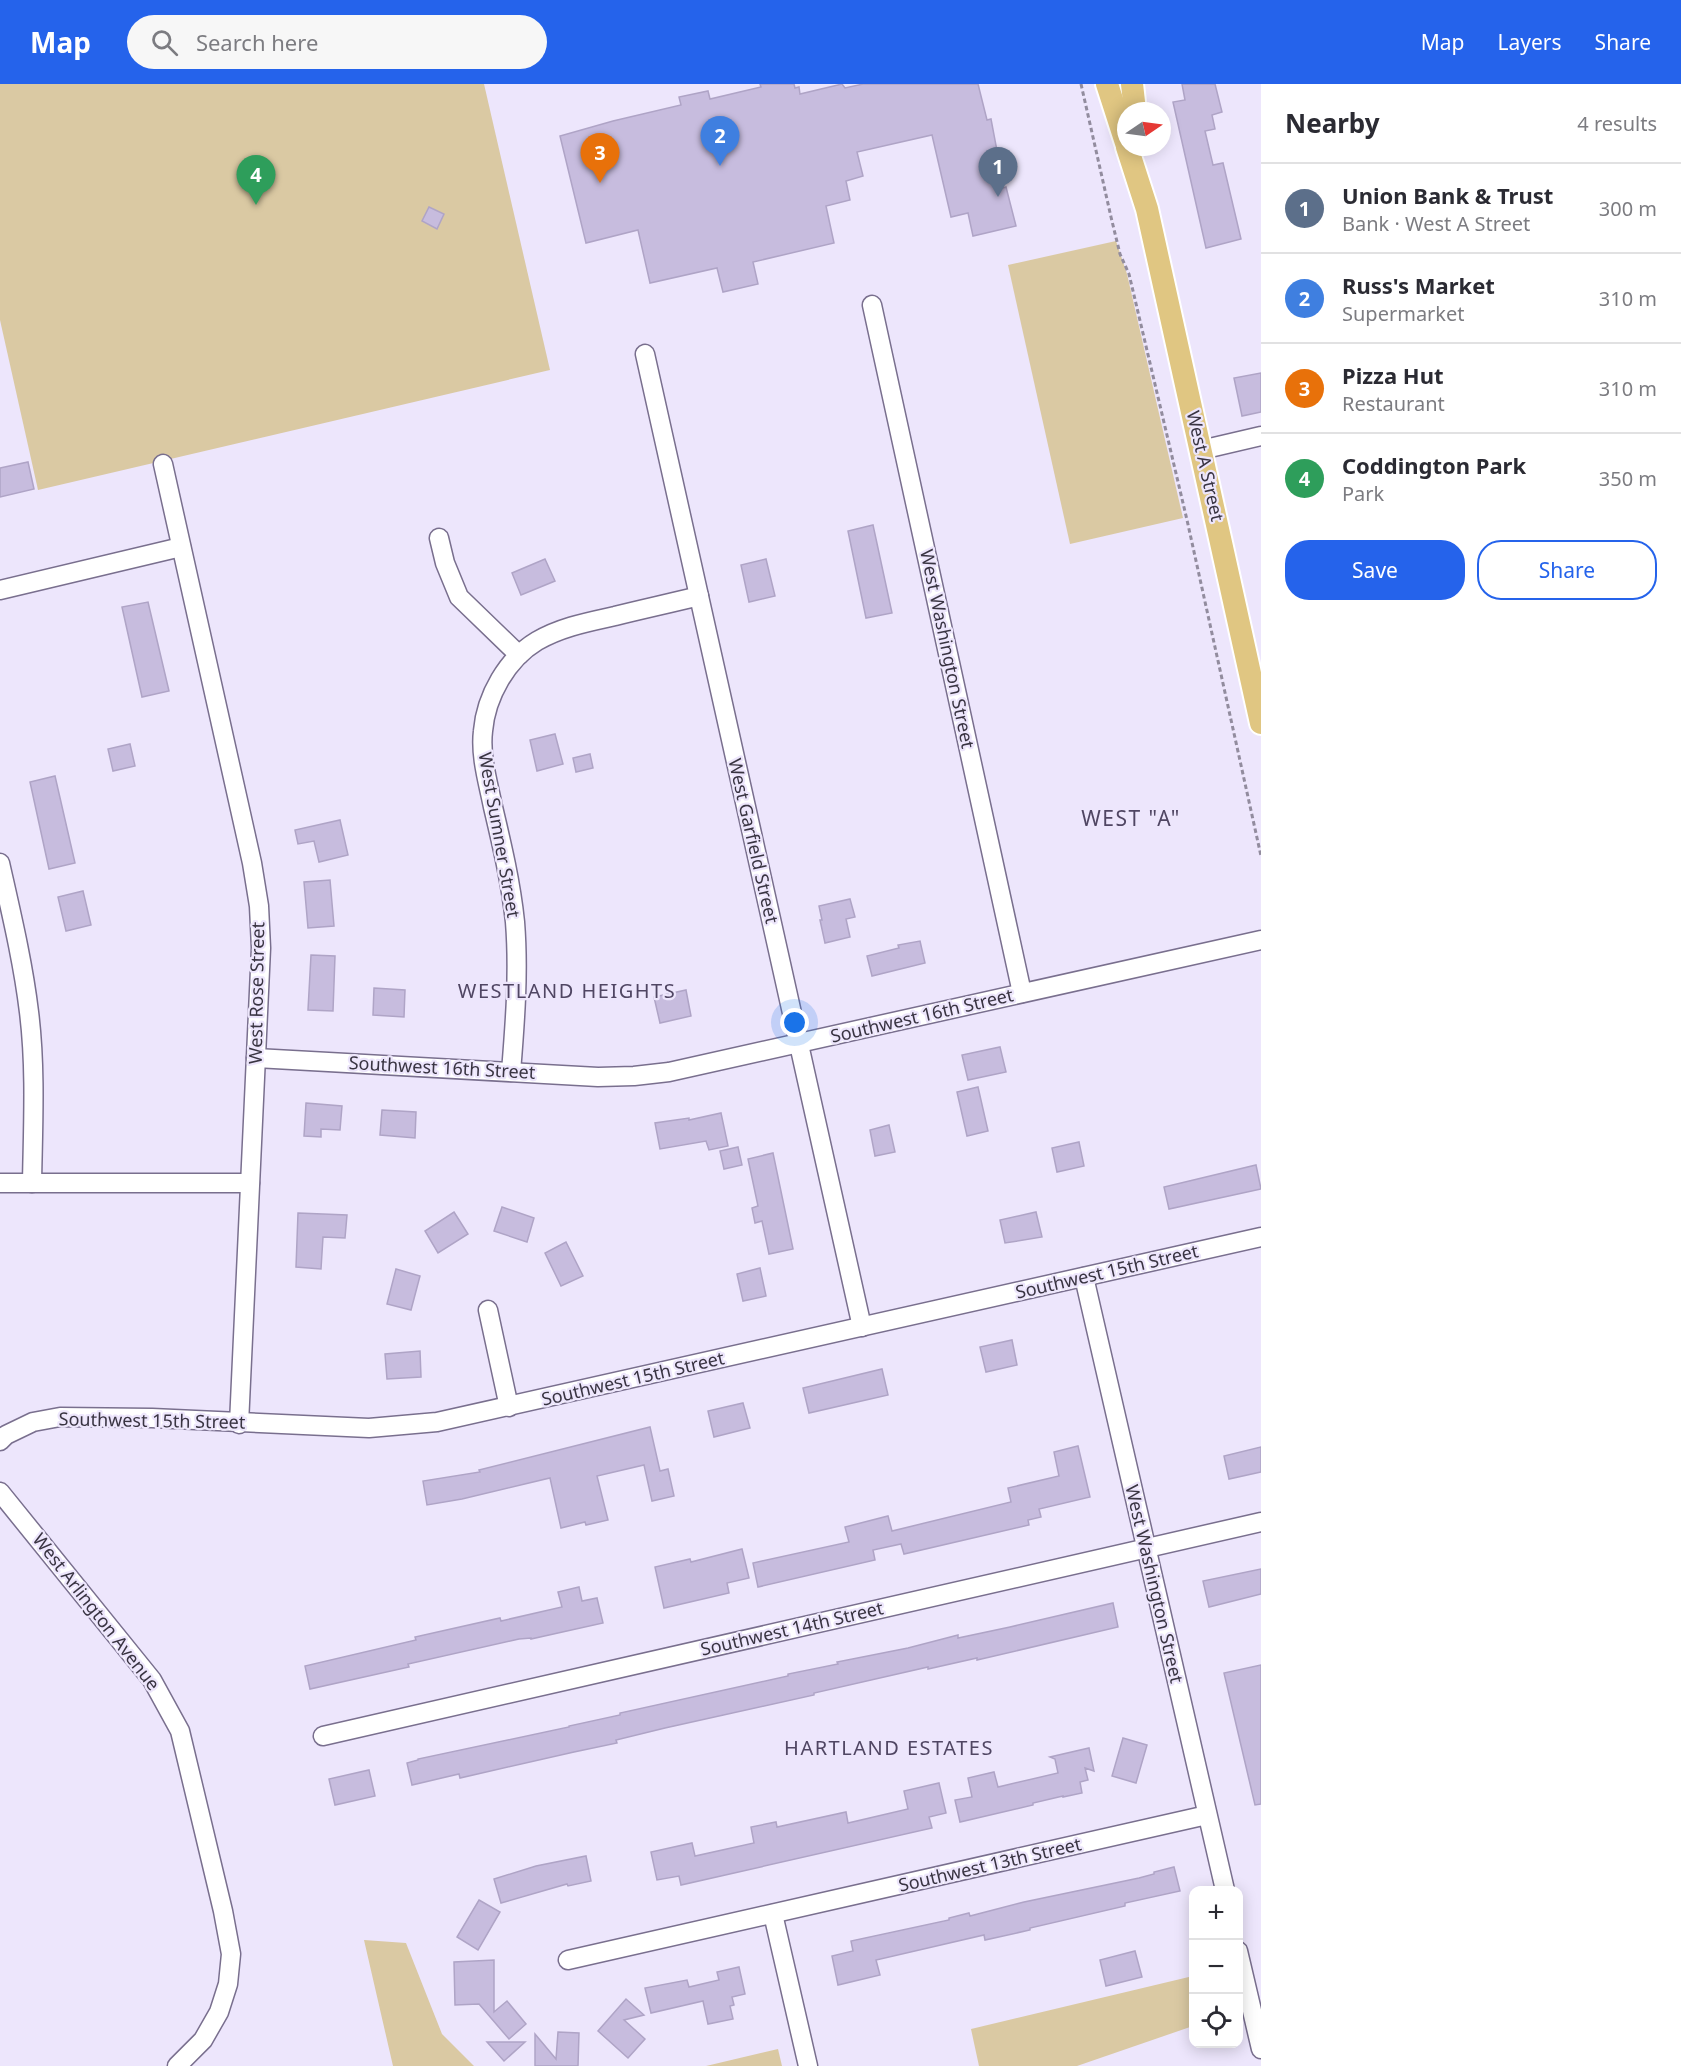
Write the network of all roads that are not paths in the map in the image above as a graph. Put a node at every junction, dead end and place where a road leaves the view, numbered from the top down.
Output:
1 (1107, 84) edge
2 (1120, 84) edge
3 (1132, 84) edge
4 (1124, 102) edge
5 (1134, 102) edge
6 (1117, 114) edge
7 (1130, 156) edge
8 (1136, 156) edge
9 (1141, 156) edge
10 (1147, 209) junction
11 (872, 305) dead end
12 (645, 354) dead end
13 (1261, 436) edge
14 (1201, 450) junction
15 (163, 464) dead end
16 (439, 538) dead end
17 (181, 547) junction
18 (0, 590) edge
19 (699, 596) junction
20 (519, 655) junction
21 (1261, 723) edge
22 (0, 863) edge
23 (1261, 940) edge
24 (1022, 993) junction
25 (799, 1044) junction
26 (256, 1058) junction
27 (511, 1072) junction
28 (0, 1183) edge
29 (32, 1183) junction
30 (250, 1184) junction
31 (1261, 1237) edge
32 (1084, 1277) junction
33 (488, 1310) dead end
34 (862, 1327) junction
35 (509, 1407) junction
36 (239, 1424) junction
37 (0, 1441) edge
38 (0, 1492) edge
39 (1261, 1521) edge
40 (1146, 1548) junction
41 (323, 1736) dead end
42 (1207, 1815) junction
43 (1224, 1886) edge
44 (773, 1914) junction
45 (568, 1960) dead end
46 (1243, 1969) edge
47 (1261, 2049) edge
48 (177, 2066) edge
49 (808, 2066) edge

1 - 6 main road, West A Street
2 - 4 main road
3 - 5 main road
7 - 10 main road, West A Street
8 - 10 main road
9 - 10 main road, West A Street
10 - 14 main road, West A Street
11 - 24 street, West Washington Street
12 - 19 street, West Garfield Street
13 - 14 street
14 - 21 main road, West A Street
15 - 17 street, West Rose Street
16 - 20 street
17 - 18 street
17 - 26 street, West Rose Street
19 - 20 street, West Sumner Street
19 - 25 street, West Garfield Street
20 - 27 street, West Sumner Street
22 - 29 street
23 - 24 street, Southwest 16th Street
24 - 25 street, Southwest 16th Street
25 - 27 street, Southwest 16th Street
25 - 34 street, West Garfield Street
26 - 27 street, Southwest 16th Street
26 - 30 street, West Rose Street
28 - 29 street
29 - 30 street
30 - 36 street, West Rose Street
31 - 32 street, Southwest 15th Street
32 - 34 street, Southwest 15th Street
32 - 40 street, West Washington Street
33 - 35 street
34 - 35 street, Southwest 15th Street
35 - 36 street, Southwest 15th Street
36 - 37 street, Southwest 15th Street
38 - 48 street, West Arlington Avenue
39 - 40 street, Southwest 14th Street
40 - 41 street, Southwest 14th Street
40 - 42 street, West Washington Street
42 - 43 street, West Washington Street
42 - 44 street, Southwest 13th Street
44 - 45 street, Southwest 13th Street
44 - 49 street
46 - 47 street

